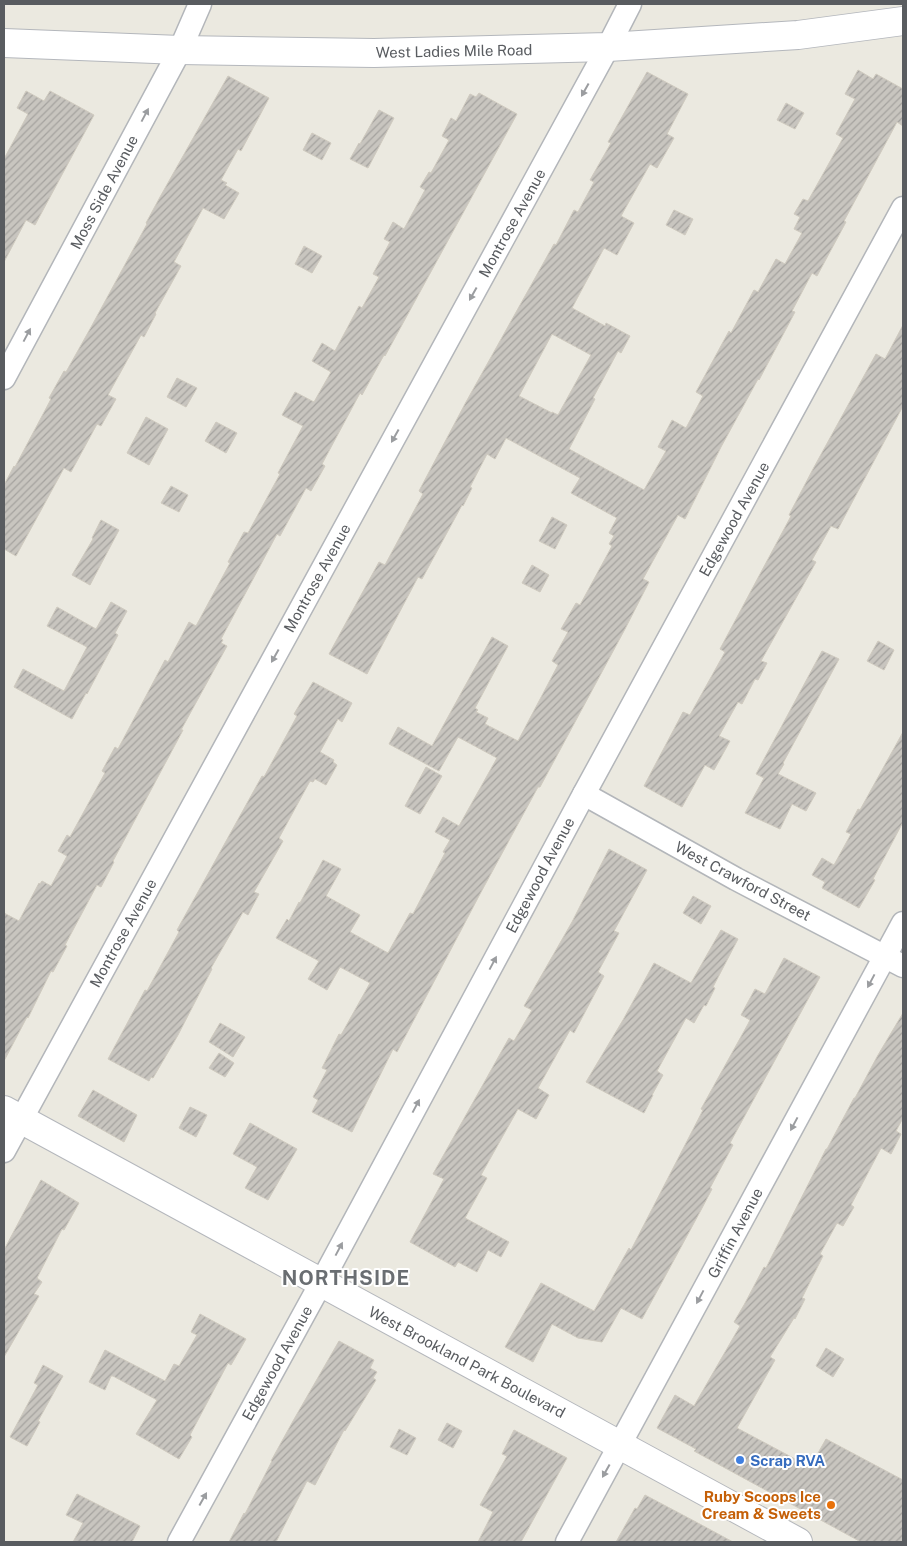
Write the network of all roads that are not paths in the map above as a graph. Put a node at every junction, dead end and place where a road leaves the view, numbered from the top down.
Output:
1 (200, 4) edge
2 (630, 4) edge
3 (903, 21) edge
4 (4, 43) edge
5 (608, 47) junction
6 (180, 50) junction
7 (903, 208) edge
8 (4, 378) edge
9 (584, 794) junction
10 (903, 923) edge
11 (894, 961) edge
12 (12, 1114) edge
13 (4, 1152) edge
14 (321, 1282) junction
15 (620, 1444) junction
16 (179, 1542) edge
17 (567, 1542) edge
18 (798, 1542) edge

1 - 6 street, Moss Side Avenue
2 - 5 street, Montrose Avenue
3 - 5 street, West Ladies Mile Road
4 - 6 street, West Ladies Mile Road
5 - 6 street, West Ladies Mile Road
5 -> 12 street, Montrose Avenue
8 -> 6 street, Moss Side Avenue
7 - 9 street, Edgewood Avenue
9 - 11 street, West Crawford Street
14 -> 9 street, Edgewood Avenue
10 - 11 street, Griffin Avenue
11 -> 15 street, Griffin Avenue
12 - 13 street, Montrose Avenue
12 - 14 street, West Brookland Park Boulevard
14 - 15 street, West Brookland Park Boulevard
16 -> 14 street, Edgewood Avenue
15 -> 17 street, Griffin Avenue
15 - 18 street, West Brookland Park Boulevard

